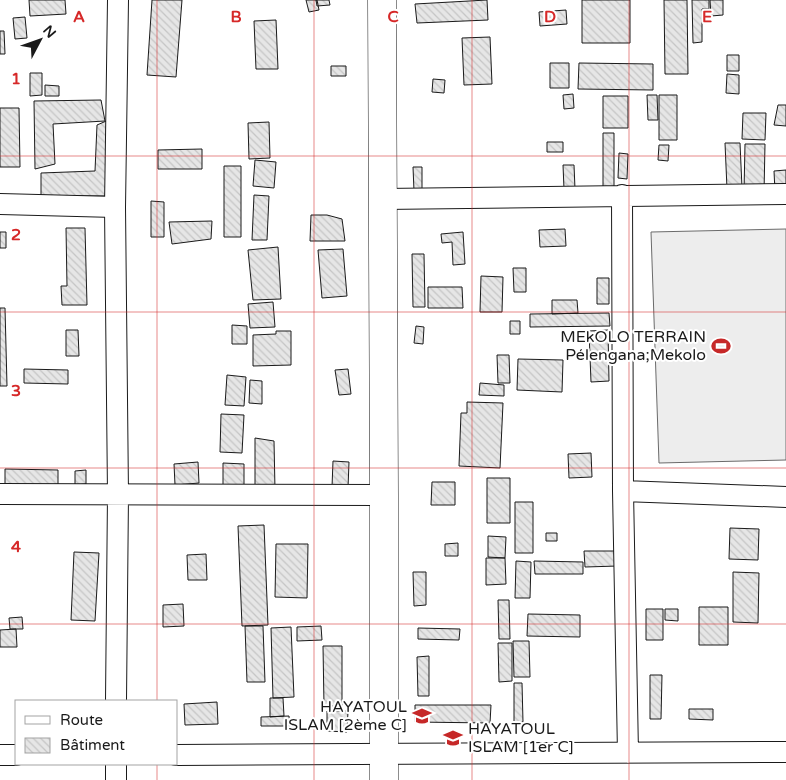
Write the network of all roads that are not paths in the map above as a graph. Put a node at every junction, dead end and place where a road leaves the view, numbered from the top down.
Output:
1 (118, 0) edge
2 (382, 0) edge
3 (786, 194) edge
4 (622, 195) junction
5 (383, 199) junction
6 (0, 204) edge
7 (115, 207) junction
8 (623, 490) junction
9 (0, 494) edge
10 (118, 494) junction
11 (384, 495) junction
12 (786, 498) edge
13 (116, 700) edge
14 (786, 752) edge
15 (628, 753) junction
16 (178, 754) edge
17 (0, 755) edge
18 (15, 755) edge
19 (116, 765) edge
20 (383, 767) edge
21 (116, 780) edge

1 - 7 street
2 - 5 street
3 - 4 street
4 - 5 street
4 - 8 street
5 - 11 street
6 - 7 street
7 - 10 street
8 - 12 street
8 - 15 street
9 - 10 street
10 - 11 street
10 - 13 street
11 - 20 street
14 - 15 street
15 - 20 street
16 - 20 street
17 - 18 street
19 - 21 street

